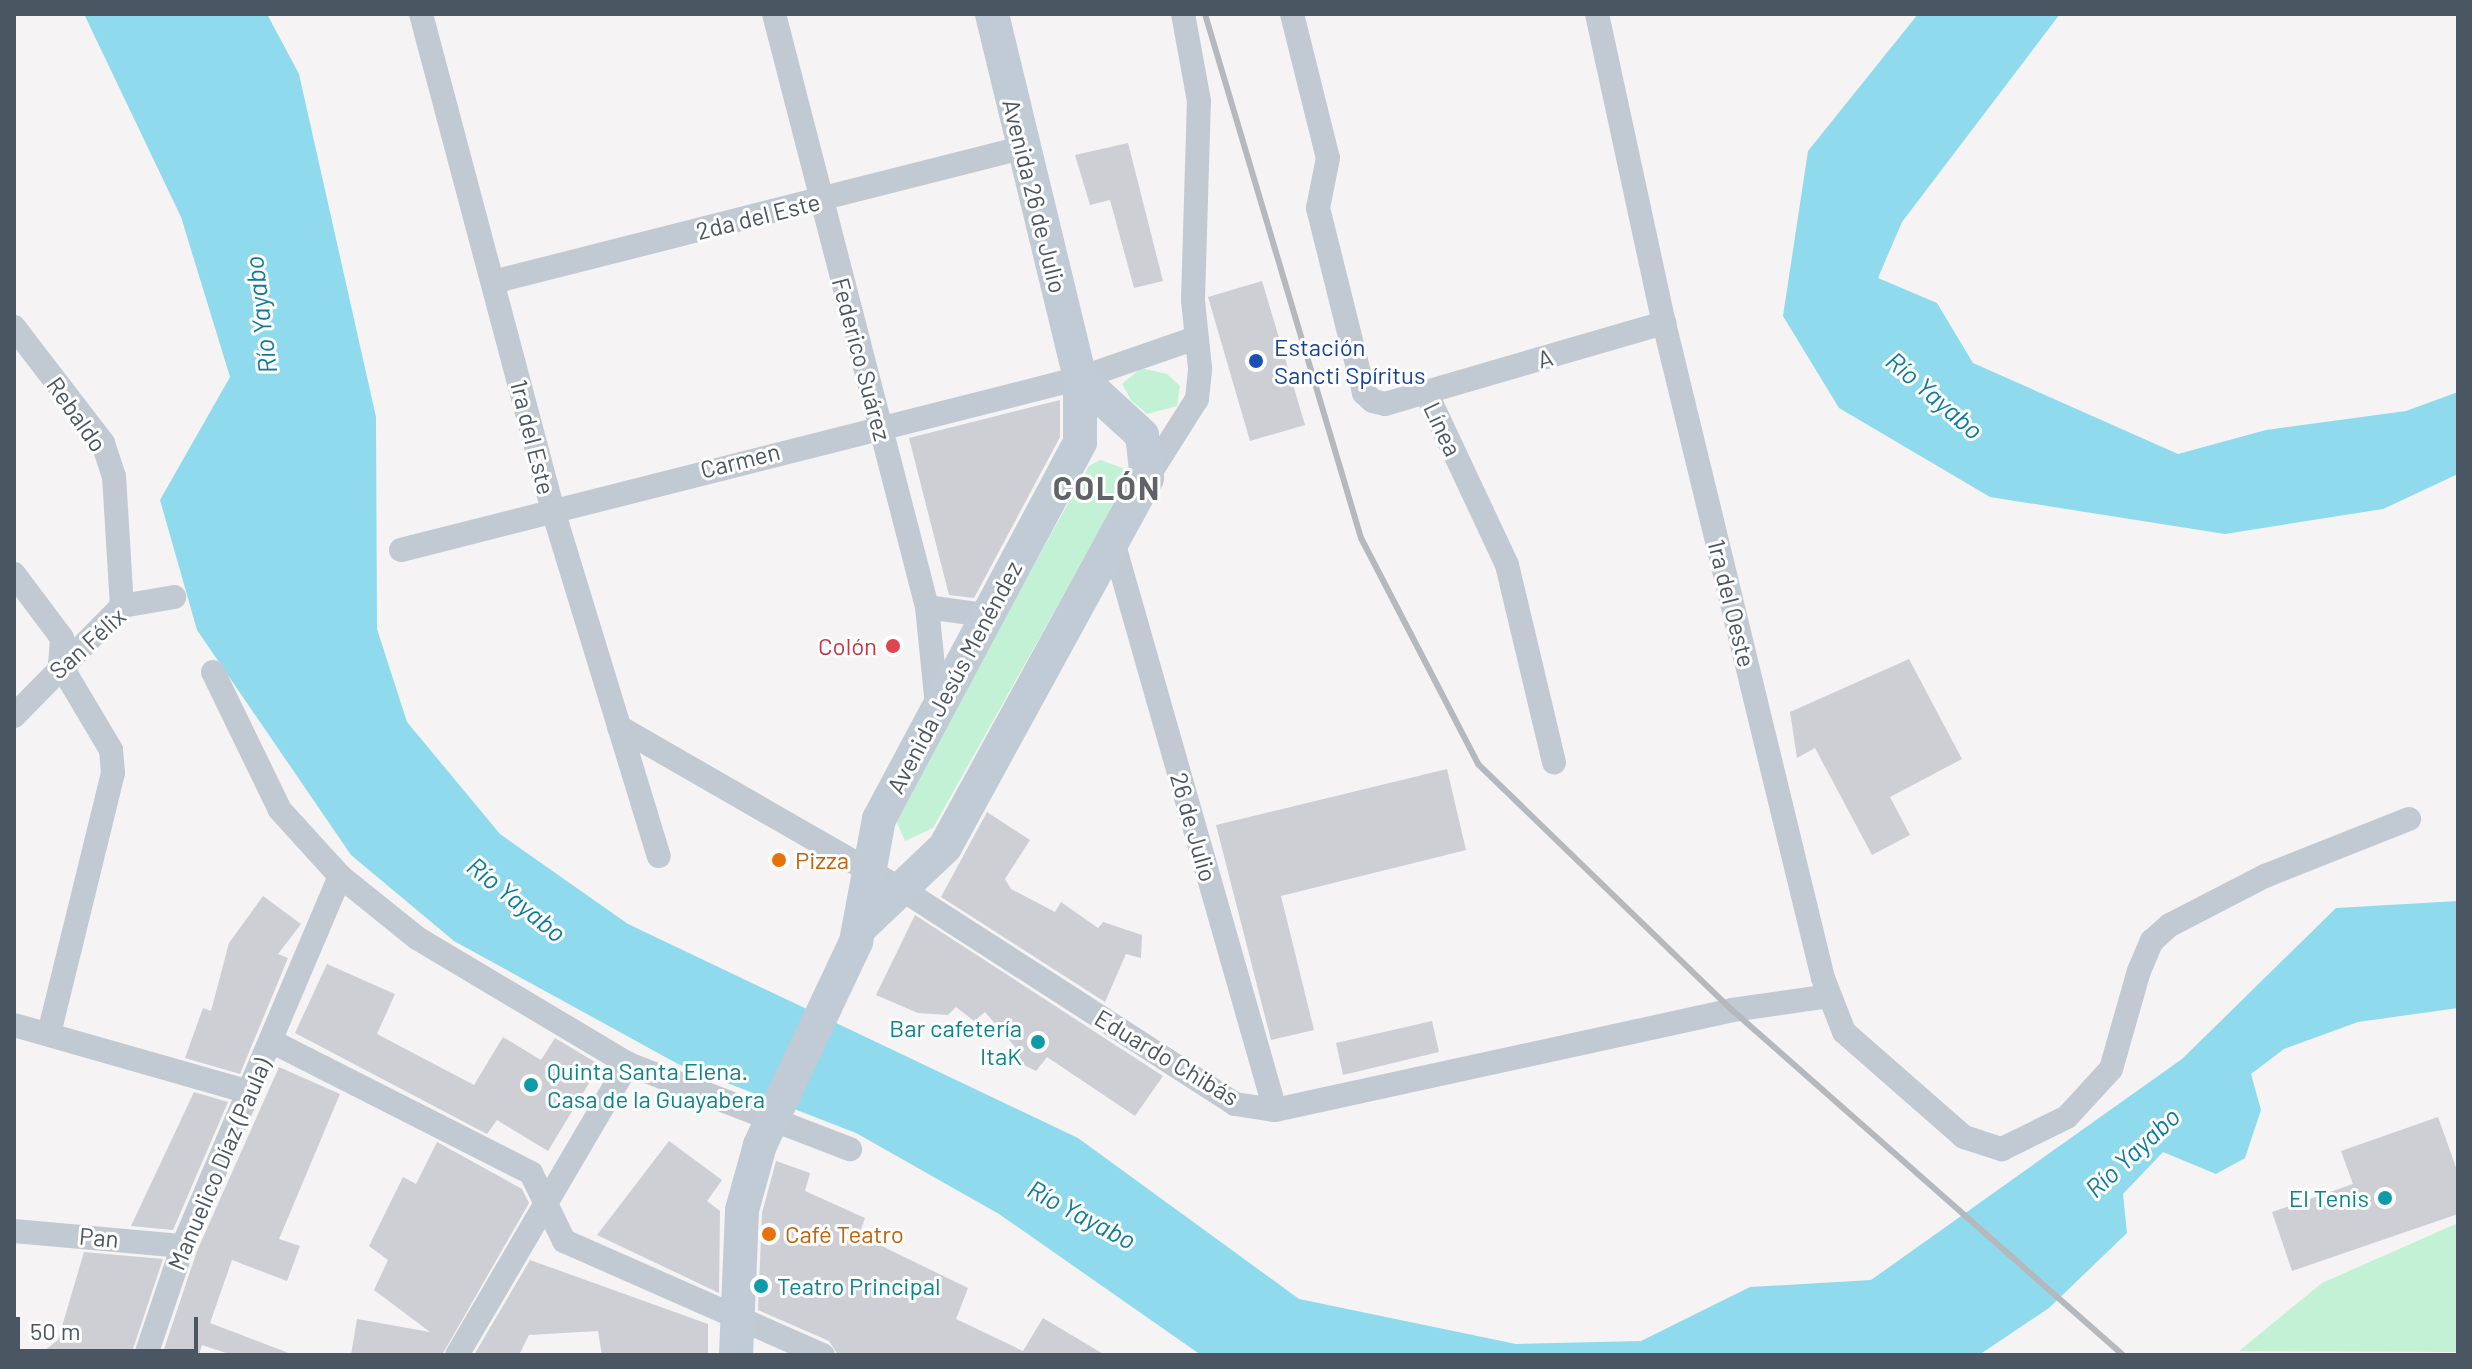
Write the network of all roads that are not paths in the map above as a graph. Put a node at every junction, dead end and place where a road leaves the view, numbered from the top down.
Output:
1 (421, 14) edge
2 (774, 14) edge
3 (992, 14) edge
4 (1183, 14) edge
5 (1292, 14) edge
6 (1597, 14) edge
7 (1021, 148) junction
8 (821, 201) junction
9 (493, 282) junction
10 (1664, 323) junction
11 (14, 327) edge
12 (1196, 338) junction
13 (1080, 378) junction
14 (1426, 392) junction
15 (1125, 424) junction
16 (879, 426) junction
17 (1080, 442) junction
18 (1147, 478) junction
19 (552, 507) junction
20 (1114, 545) junction
21 (401, 550) dead end
22 (14, 574) edge
23 (174, 597) dead end
24 (122, 606) junction
25 (927, 607) junction
26 (985, 615) junction
27 (60, 664) junction
28 (213, 672) dead end
29 (937, 706) junction
30 (14, 716) edge
31 (619, 727) junction
32 (1554, 762) dead end
33 (879, 819) junction
34 (2409, 819) dead end
35 (945, 847) junction
36 (659, 856) dead end
37 (869, 875) junction
38 (340, 876) junction
39 (903, 890) junction
40 (860, 933) junction
41 (1829, 996) junction
42 (14, 1025) edge
43 (50, 1029) junction
44 (271, 1041) junction
45 (628, 1064) junction
46 (249, 1092) junction
47 (1275, 1110) junction
48 (850, 1149) dead end
49 (549, 1200) junction
50 (14, 1231) edge
51 (183, 1246) junction
52 (737, 1321) junction
53 (146, 1355) edge
54 (457, 1355) edge
55 (736, 1355) edge
56 (823, 1355) edge

1 - 9 street, 1ra del Este
2 - 8 street, Federico Suárez
3 - 7 main road, Avenida 26 de Julio
4 - 12 street
5 - 14 street, Línea
6 - 10 street, 1ra del Oeste
7 - 8 street, 2da del Este
7 - 13 main road, Avenida 26 de Julio
8 - 9 street, 2da del Este
8 - 16 street, Federico Suárez
9 - 19 street, 1ra del Este
10 - 14 street, A
10 - 41 street, 1ra del Oeste
11 - 24 street, Rebaldo
12 - 13 street
12 - 18 street
13 - 15 main road, Avenida 26 de Julio
13 - 16 street, Carmen
13 - 17 main road, Avenida 26 de Julio
14 - 32 street, Línea
15 - 17 main road
15 - 18 main road
16 - 19 street, Carmen
16 - 25 street, Federico Suárez
17 - 26 main road, Avenida Jesús Menéndez
18 - 20 main road
19 - 21 street, Carmen
19 - 31 street, 1ra del Este
20 - 35 main road
20 - 47 street, 26 de Julio
22 - 27 street
23 - 24 street, San Félix
24 - 27 street, San Félix
25 - 26 street
25 - 29 street, Federico Suárez
26 - 29 main road, Avenida Jesús Menéndez
27 - 30 street, San Félix
27 - 43 street
28 - 38 street
29 - 33 main road, Avenida Jesús Menéndez
31 - 36 street, 1ra del Este
31 - 37 street, Eduardo Chibás
33 - 35 main road
33 - 37 main road, Avenida Jesús Menéndez
34 - 41 street, 1ra del Oeste
35 - 39 main road
37 - 39 street, Eduardo Chibás
37 - 40 main road, Avenida Jesús Menéndez
38 - 44 street, Manuelico Díaz (Paula)
38 - 45 street
39 - 40 main road
39 - 47 street, Eduardo Chibás
40 - 52 main road, bridge
41 - 47 street, Eduardo Chibás
42 - 43 street
43 - 46 street
44 - 46 street, Manuelico Díaz (Paula)
44 - 49 street
45 - 48 street
45 - 49 street
46 - 51 street, Manuelico Díaz (Paula)
49 - 52 street
49 - 54 street
50 - 51 street, Pan
51 - 53 street, Manuelico Díaz (Paula)
52 - 55 main road
52 - 56 street

